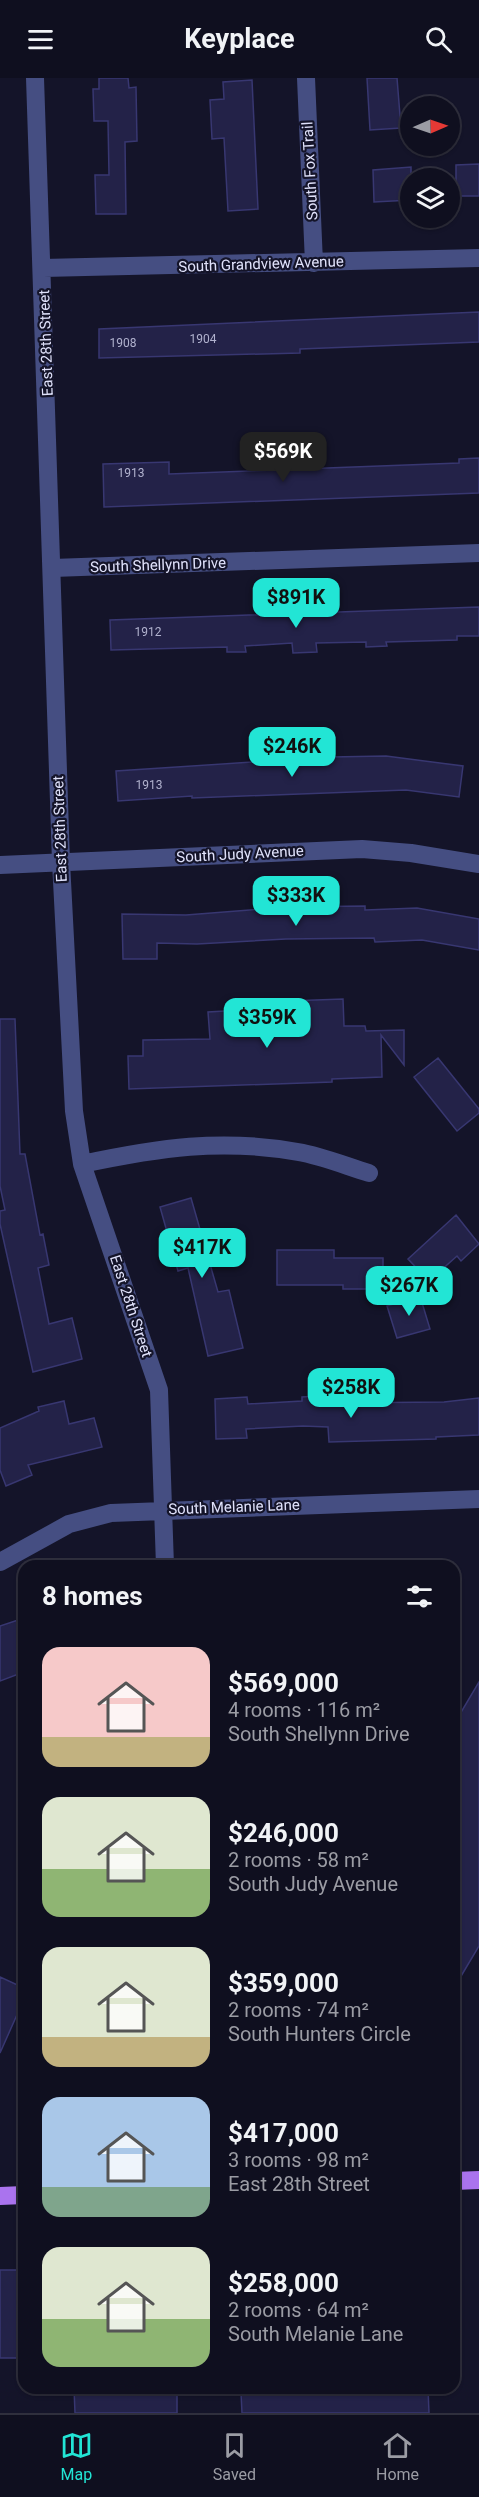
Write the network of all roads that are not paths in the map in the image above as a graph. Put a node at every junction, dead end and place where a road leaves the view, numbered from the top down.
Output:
1 (35, 78) edge
2 (306, 78) edge
3 (479, 258) edge
4 (314, 263) junction
5 (43, 268) junction
6 (479, 553) edge
7 (52, 568) junction
8 (61, 862) junction
9 (479, 864) edge
10 (0, 866) edge
11 (82, 1164) junction
12 (369, 1173) dead end
13 (479, 1499) edge
14 (163, 1509) junction
15 (165, 1560) edge
16 (0, 1562) edge
17 (479, 2180) edge
18 (460, 2181) edge
19 (18, 2195) edge
20 (0, 2196) edge

1 - 5 street, East 28th Street
2 - 4 street, South Fox Trail
3 - 4 street, South Grandview Avenue
4 - 5 street, South Grandview Avenue
5 - 7 street, East 28th Street
6 - 7 street, South Shellynn Drive
7 - 8 street, East 28th Street
8 - 9 street, South Judy Avenue
8 - 10 street, South Judy Avenue
8 - 11 street, East 28th Street
11 - 12 street
11 - 14 street, East 28th Street
13 - 14 street, South Melanie Lane
14 - 15 street, East 28th Street
14 - 16 street, South Melanie Lane
17 - 18 main road
19 - 20 main road

